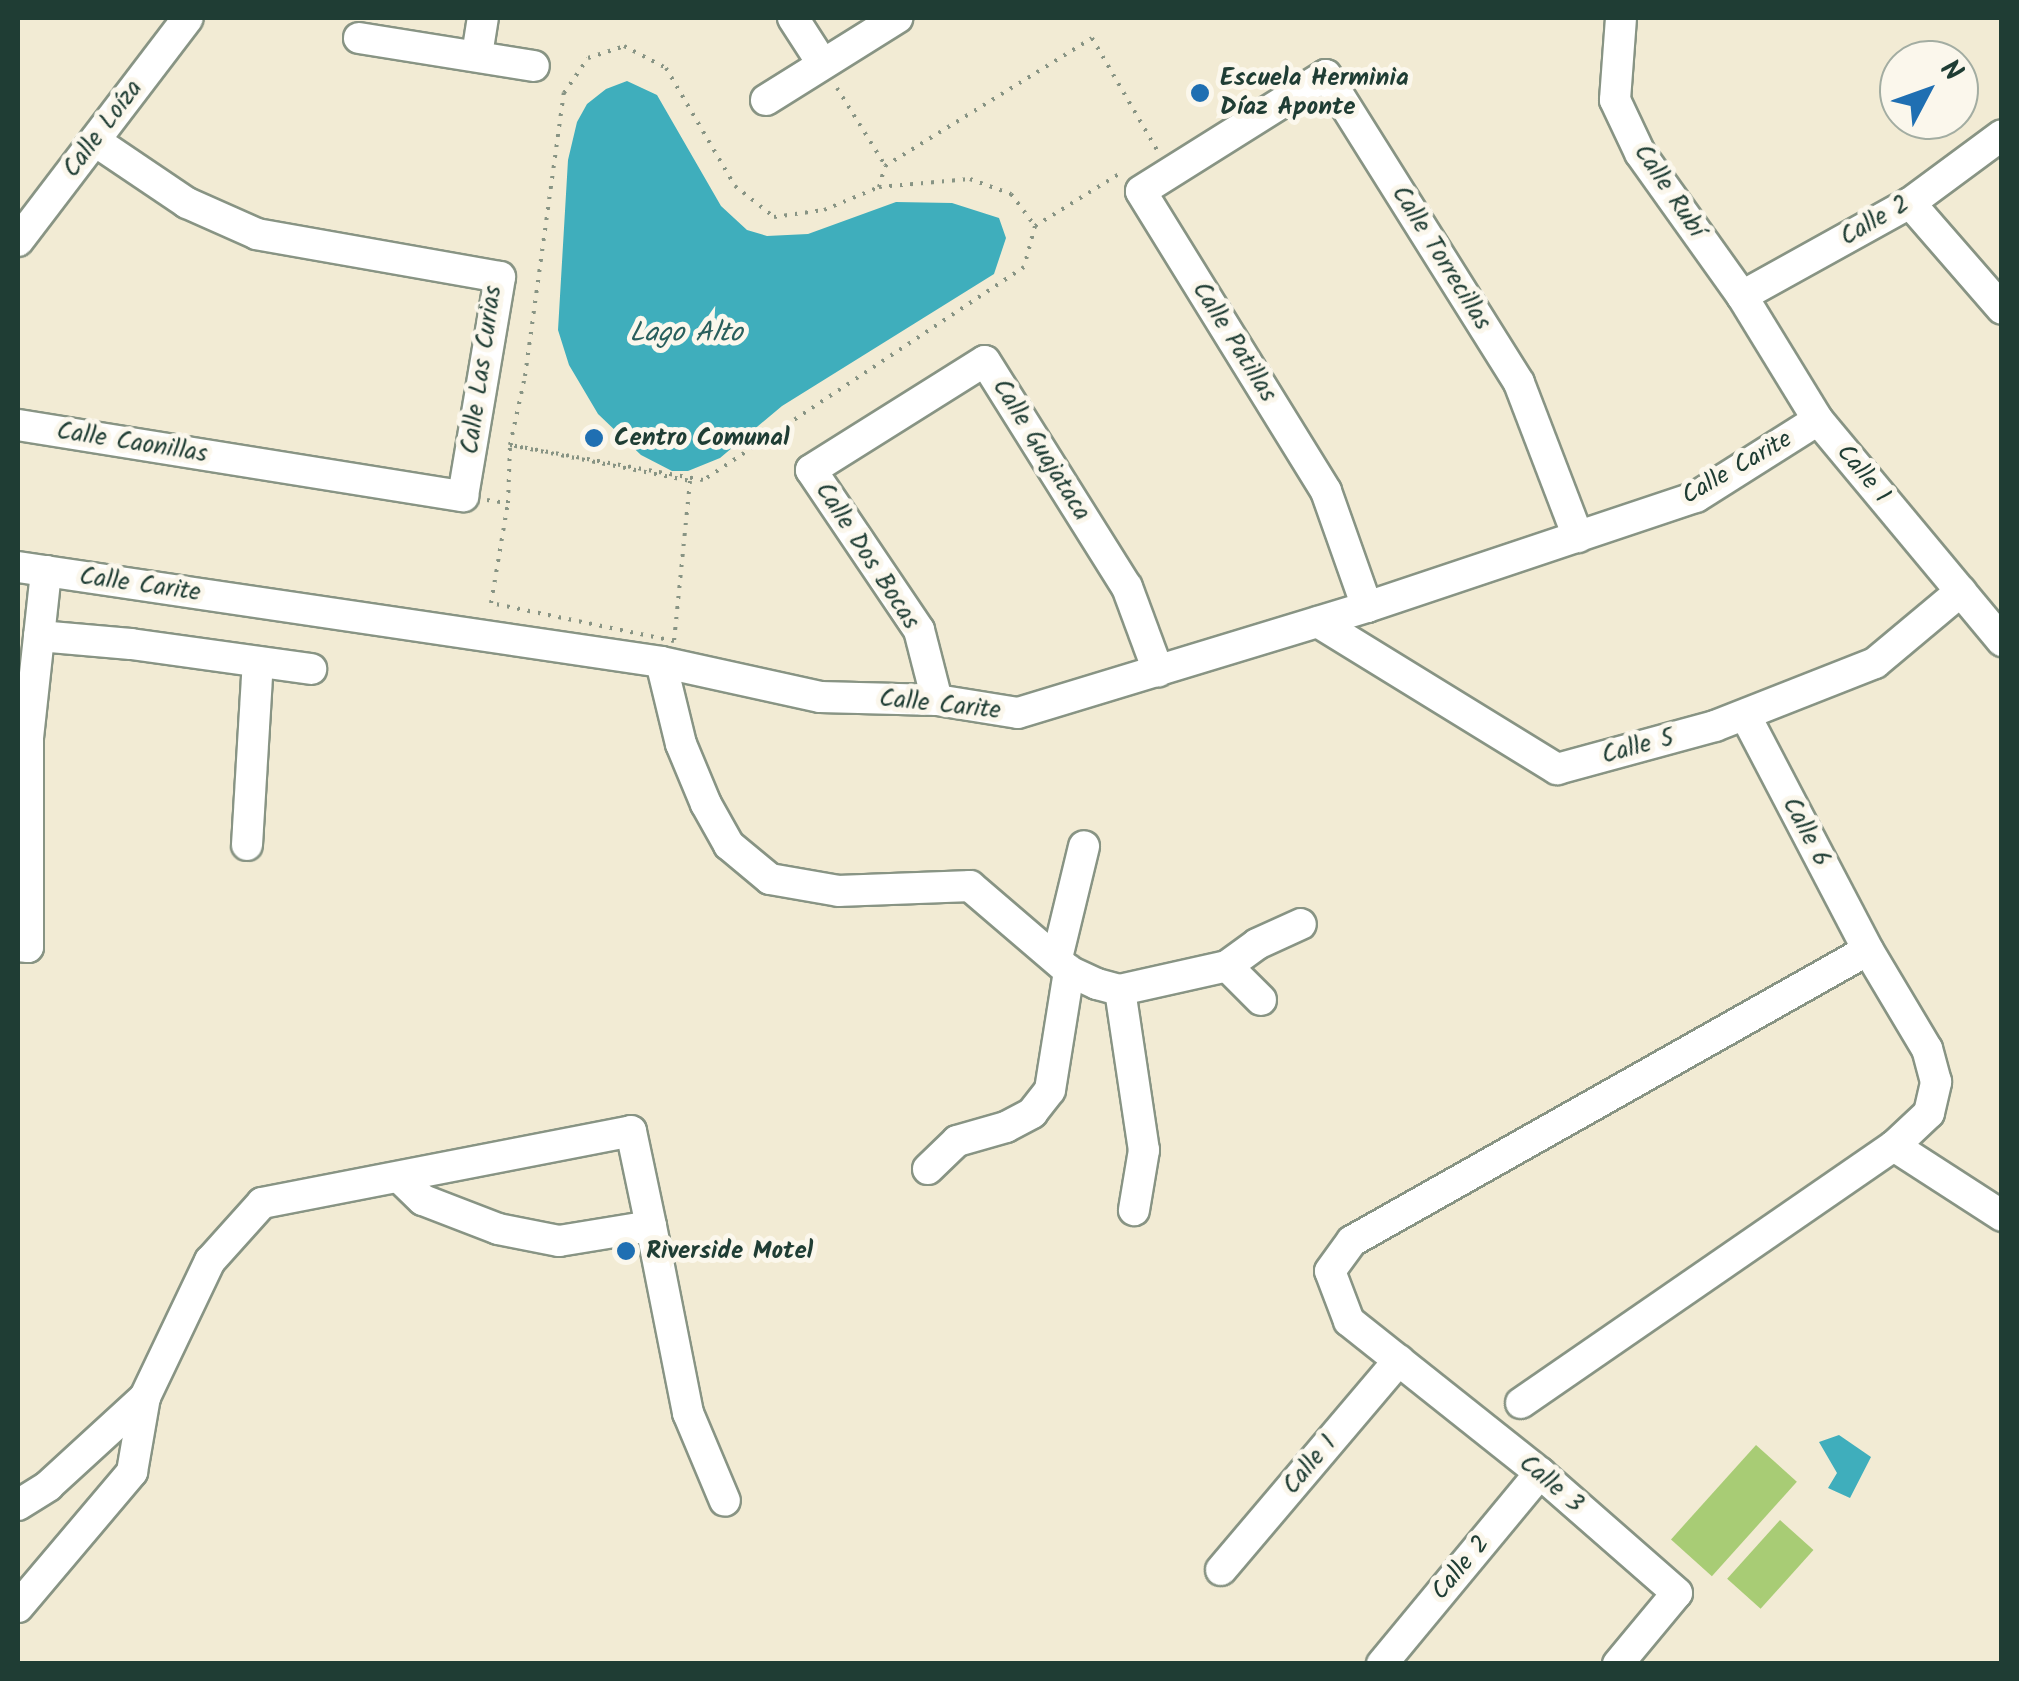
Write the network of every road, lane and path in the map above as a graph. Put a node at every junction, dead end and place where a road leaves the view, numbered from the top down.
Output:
1 (188, 18) edge
2 (483, 18) edge
3 (793, 18) edge
4 (896, 18) edge
5 (1621, 18) edge
6 (359, 38) dead end
7 (477, 55) junction
8 (822, 63) junction
9 (534, 66) dead end
10 (766, 100) dead end
11 (1244, 126) joint
12 (2002, 135) edge
13 (95, 141) junction
14 (1157, 151) dead end
15 (885, 166) junction
16 (1124, 170) dead end
17 (879, 187) junction
18 (1910, 203) junction
19 (1035, 226) junction
20 (18, 241) edge
21 (1742, 296) junction
22 (2002, 309) edge
23 (1818, 420) junction
24 (18, 425) edge
25 (510, 445) junction
26 (247, 461) joint
27 (811, 470) joint
28 (1578, 537) junction
29 (32, 569) edge
30 (1962, 591) junction
31 (1367, 607) junction
32 (1318, 622) junction
33 (39, 636) junction
34 (2002, 640) edge
35 (258, 662) junction
36 (661, 662) junction
37 (311, 669) dead end
38 (1158, 672) junction
39 (937, 700) junction
40 (1745, 715) junction
41 (23, 738) edge
42 (23, 812) edge
43 (247, 845) dead end
44 (1084, 846) dead end
45 (23, 884) edge
46 (1301, 924) dead end
47 (18, 946) edge
48 (1868, 950) junction
49 (1063, 964) junction
50 (1227, 966) junction
51 (1120, 990) junction
52 (1261, 1000) dead end
53 (1894, 1146) junction
54 (928, 1169) dead end
55 (401, 1180) junction
56 (1134, 1210) dead end
57 (2002, 1216) edge
58 (651, 1226) junction
59 (1398, 1360) junction
60 (145, 1397) junction
61 (1521, 1403) dead end
62 (1540, 1473) junction
63 (725, 1501) dead end
64 (18, 1505) edge
65 (1220, 1570) dead end
66 (18, 1606) edge
67 (1382, 1664) edge
68 (1618, 1664) edge

1 - 13 street, Calle Loíza
2 - 7 street
3 - 8 street
4 - 8 street
5 - 21 street, Calle Rubí
6 - 7 street
7 - 9 street
8 - 10 street
8 - 15 path
11 - 28 street, Calle Torrecillas
11 - 31 street, Calle Patillas
12 - 18 street, Calle 2
13 - 20 street, Calle Loíza
13 - 26 street, Calle Las Curias
14 - 15 path
15 - 17 path
16 - 19 path
17 - 19 path
17 - 25 path
18 - 21 street, Calle 2
18 - 22 street
19 - 25 path
21 - 23 street, Calle 1
23 - 28 street, Calle Carite
23 - 30 street, Calle 1
24 - 26 street, Calle Caonillas
25 - 25 path
27 - 38 street, Calle Guajataca
27 - 39 street, Calle Dos Bocas
28 - 31 street, Calle Carite
29 - 33 street
29 - 36 street, Calle Carite
30 - 34 street, Calle 1
30 - 40 street, Calle 5
31 - 32 street, Calle Carite
32 - 38 street, Calle Carite
32 - 40 street, Calle 5
33 - 35 street
33 - 41 street
35 - 37 street
35 - 43 street
36 - 39 street, Calle Carite
36 - 49 street
38 - 39 street, Calle Carite
40 - 48 street, Calle 6
41 - 42 street
42 - 45 street
44 - 49 street
45 - 47 street
46 - 50 street
48 - 53 street, Calle 6
48 - 59 street, Calle 3
49 - 51 street
49 - 54 street
50 - 51 street
50 - 52 street
51 - 56 street
53 - 57 street
53 - 61 street, Calle 6
55 - 58 street
55 - 58 street
55 - 60 street
58 - 63 street
59 - 62 street, Calle 3
59 - 65 street, Calle 1
60 - 64 street
60 - 66 street
62 - 67 street, Calle 2
62 - 68 street, Calle 3

